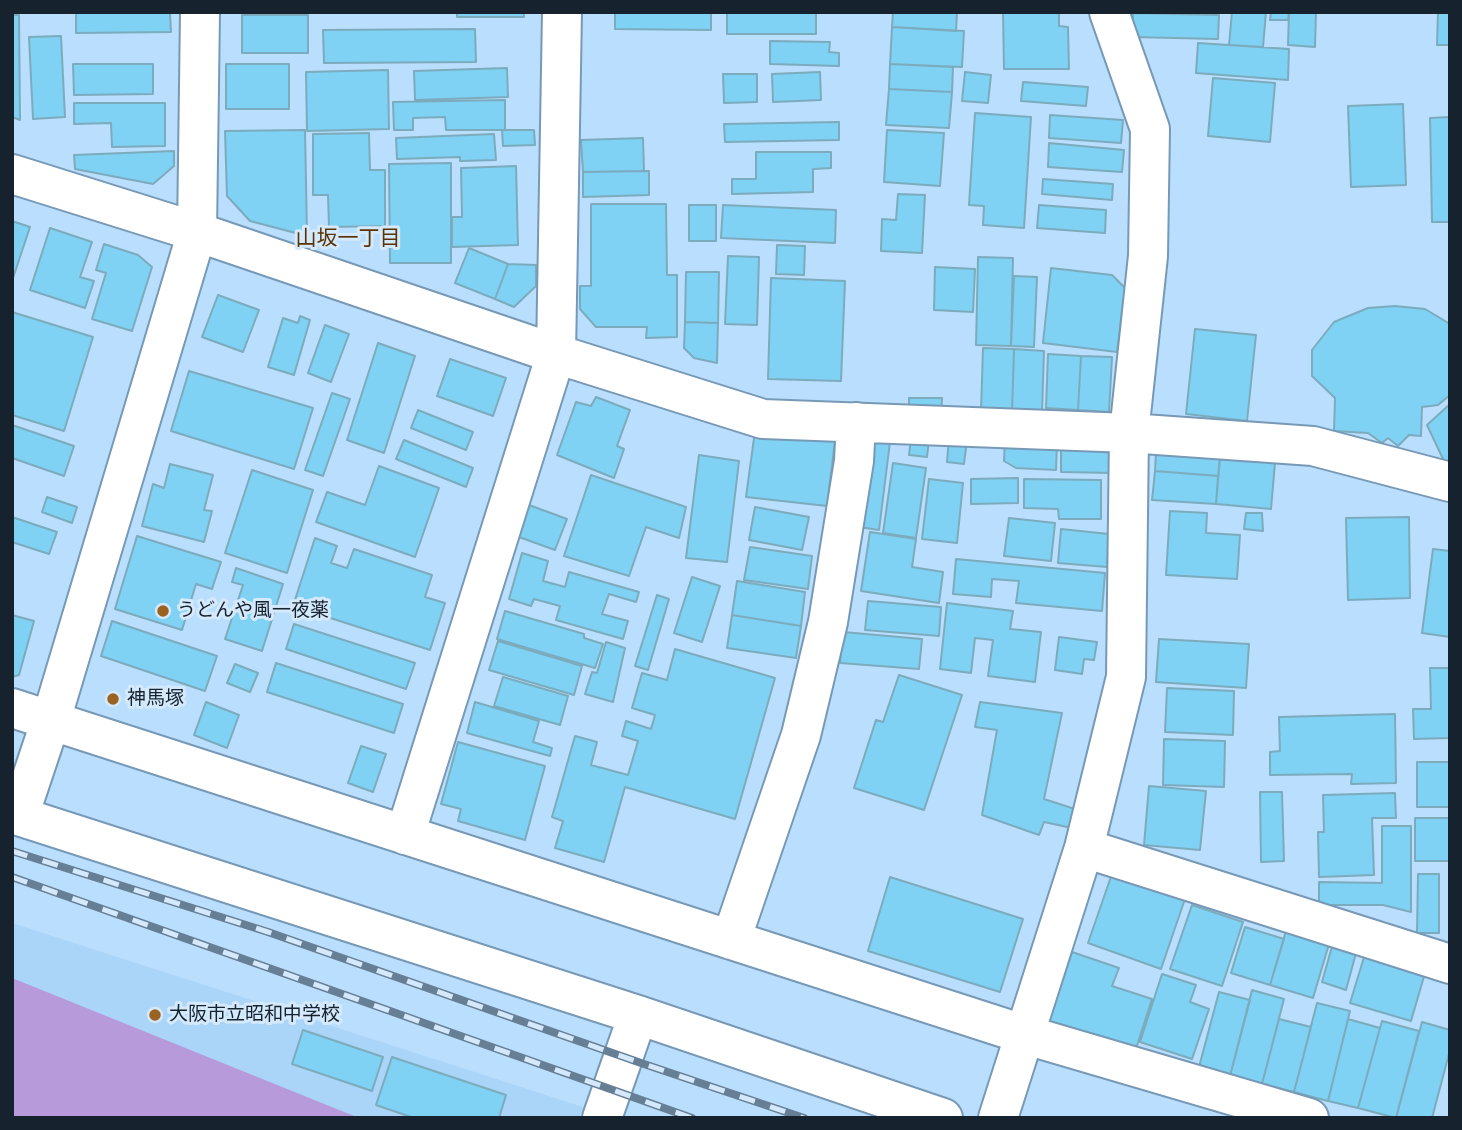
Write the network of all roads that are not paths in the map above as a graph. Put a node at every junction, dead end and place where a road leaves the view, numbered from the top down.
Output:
1 (200, 12) edge
2 (562, 12) edge
3 (1109, 12) edge
4 (12, 174) edge
5 (197, 232) junction
6 (556, 354) junction
7 (856, 422) junction
8 (1129, 433) junction
9 (1450, 482) edge
10 (12, 708) edge
11 (51, 720) junction
12 (16, 815) edge
13 (405, 835) junction
14 (1084, 848) junction
15 (731, 940) junction
16 (1450, 964) edge
17 (638, 1015) junction
18 (1023, 1034) junction
19 (602, 1118) edge
20 (943, 1118) edge
21 (998, 1118) edge
22 (1308, 1118) edge

1 - 5 street
2 - 6 street
3 - 8 street
4 - 5 street
5 - 6 street
5 - 11 street
6 - 7 street
6 - 13 street
7 - 8 street
7 - 15 street
8 - 9 street
8 - 14 street
10 - 11 street
11 - 12 street
11 - 13 street
12 - 17 street
13 - 15 street
14 - 16 street
14 - 18 street
15 - 18 street
17 - 19 street
17 - 20 street
18 - 21 street
18 - 22 street

